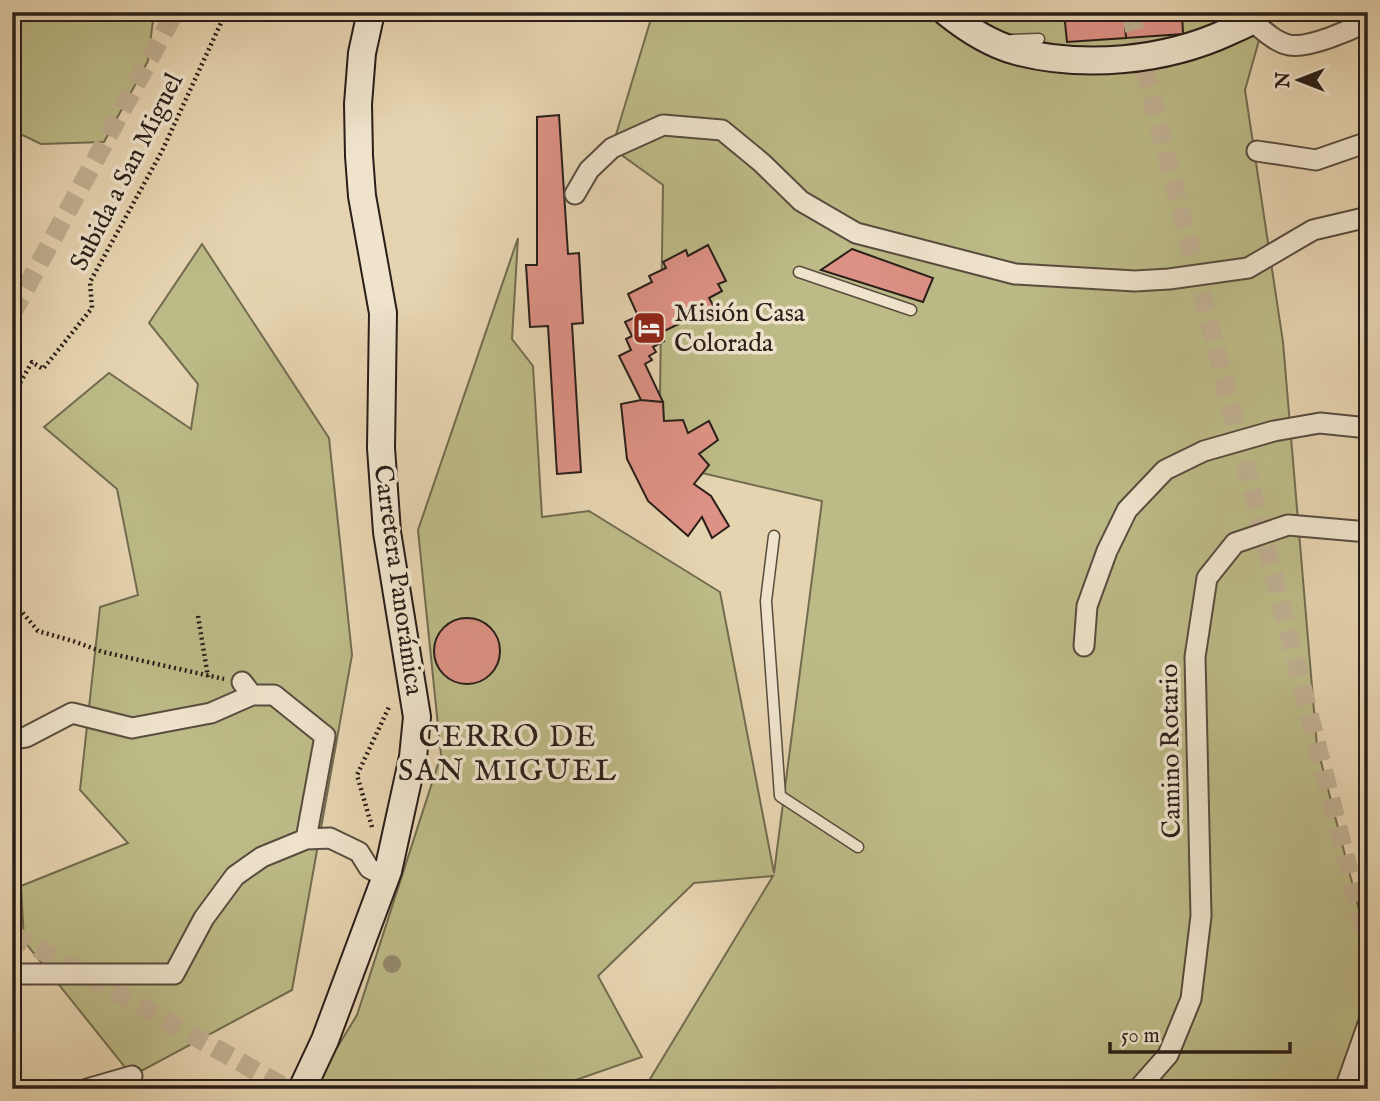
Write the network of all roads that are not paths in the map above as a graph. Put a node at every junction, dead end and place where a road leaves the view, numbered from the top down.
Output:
1 (371, 12) edge
2 (946, 12) edge
3 (1215, 12) edge
4 (1202, 14) dead end
5 (1256, 17) edge
6 (1368, 22) edge
7 (1040, 39) dead end
8 (988, 41) junction
9 (1368, 142) edge
10 (1257, 151) dead end
11 (575, 194) dead end
12 (1368, 217) edge
13 (799, 272) dead end
14 (911, 310) dead end
15 (1368, 428) edge
16 (1368, 532) edge
17 (774, 536) dead end
18 (1084, 646) dead end
19 (12, 739) edge
20 (306, 839) junction
21 (858, 847) dead end
22 (386, 877) junction
23 (12, 974) edge
24 (1368, 1024) edge
25 (132, 1076) dead end
26 (87, 1089) edge
27 (302, 1089) edge
28 (1138, 1089) edge
29 (1345, 1089) edge

1 - 22 street, Carretera Panorámica
2 - 8 street
3 - 4 lane
5 - 6 street
5 - 8 street
7 - 8 lane
9 - 10 street
11 - 12 street
13 - 14 lane
15 - 18 street
16 - 28 street, Camino Rotario
17 - 21 lane
19 - 20 street
20 - 22 street
20 - 23 street
22 - 27 street, Carretera Panorámica
24 - 29 street
25 - 26 street

